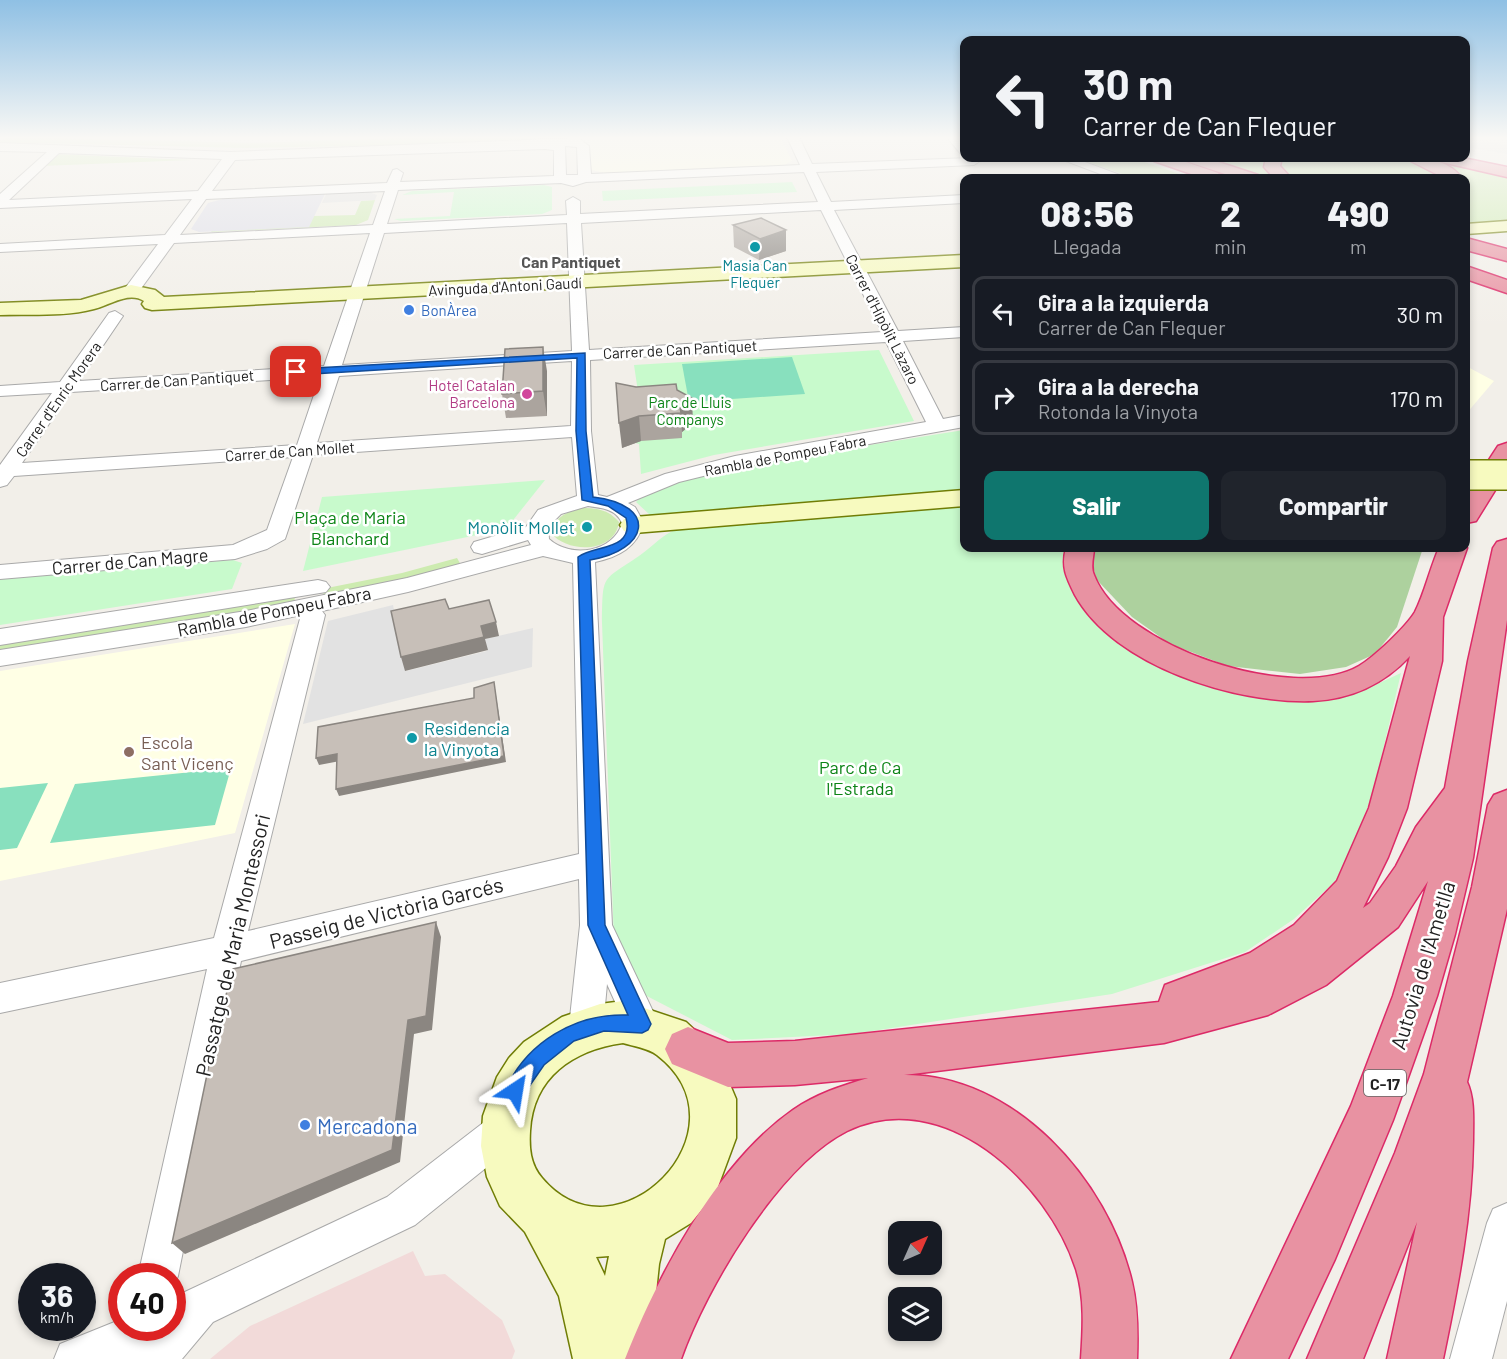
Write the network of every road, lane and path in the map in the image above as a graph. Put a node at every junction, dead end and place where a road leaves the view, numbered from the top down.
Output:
1 (46, 200) edge
2 (198, 200) edge
3 (387, 200) edge
4 (573, 200) edge
5 (823, 200) edge
6 (942, 200) edge
7 (0, 202) edge
8 (827, 208) junction
9 (573, 219) junction
10 (1507, 226) edge
11 (378, 229) junction
12 (1470, 229) edge
13 (1507, 234) edge
14 (1470, 237) edge
15 (170, 238) junction
16 (1470, 245) edge
17 (0, 248) edge
18 (1507, 255) edge
19 (960, 256) edge
20 (1470, 256) edge
21 (960, 261) edge
22 (855, 264) junction
23 (1507, 267) edge
24 (1470, 273) edge
25 (577, 279) junction
26 (1507, 287) edge
27 (131, 291) junction
28 (357, 292) junction
29 (154, 302) junction
30 (91, 304) junction
31 (0, 309) edge
32 (115, 316) junction
33 (960, 332) edge
34 (892, 336) junction
35 (581, 355) junction
36 (330, 370) junction
37 (68, 387) junction
38 (0, 391) edge
39 (960, 422) edge
40 (938, 427) junction
41 (581, 431) junction
42 (303, 450) junction
43 (1507, 451) edge
44 (2, 475) edge
45 (1470, 475) edge
46 (1507, 475) edge
47 (960, 498) edge
48 (588, 500) junction
49 (610, 503) junction
50 (1470, 509) edge
51 (634, 525) junction
52 (540, 539) junction
53 (1507, 548) edge
54 (1080, 552) edge
55 (1452, 552) edge
56 (584, 557) junction
57 (0, 572) edge
58 (313, 615) dead end
59 (1428, 617) junction
60 (0, 637) edge
61 (0, 658) edge
62 (1463, 791) junction
63 (1507, 805) edge
64 (595, 863) junction
65 (596, 925) junction
66 (227, 950) junction
67 (0, 998) edge
68 (642, 1024) junction
69 (586, 1028) junction
70 (1048, 1035) junction
71 (688, 1050) junction
72 (1447, 1074) junction
73 (505, 1129) junction
74 (544, 1216) junction
75 (643, 1223) junction
76 (1507, 1223) edge
77 (161, 1263) edge
78 (186, 1314) edge
79 (120, 1341) edge
80 (166, 1341) edge
81 (75, 1359) edge
82 (153, 1359) edge
83 (601, 1359) edge
84 (621, 1359) edge
85 (653, 1359) edge
86 (1110, 1359) edge
87 (1259, 1359) edge
88 (1335, 1359) edge
89 (1415, 1359) edge
90 (1471, 1359) edge

1 - 7 street
2 - 15 street
3 - 11 street
4 - 9 street
5 - 8 street, Carrer d'Hipòlit Làzaro
6 - 8 street
8 - 9 street
8 - 22 street, Carrer d'Hipòlit Làzaro
9 - 11 street
9 - 25 street
10 - 12 street
11 - 15 street
11 - 28 street
13 - 14 street
15 - 17 street
15 - 27 street
16 - 18 highway
19 - 22 street, Avinguda d'Antoni Gaudí
20 - 23 highway
21 - 22 street, Avinguda d'Antoni Gaudí
22 - 25 street, Avinguda d'Antoni Gaudí
22 - 34 street, Carrer d'Hipòlit Làzaro
24 - 26 highway
25 - 28 street, Avinguda d'Antoni Gaudí
25 - 35 street
27 - 29 street
27 - 30 street
28 - 29 street, Avinguda d'Antoni Gaudí
28 - 36 street
29 - 32 street
30 - 31 street
30 - 32 street
32 - 37 street, Carrer d'Enric Morera
33 - 34 street, Carrer de Can Pantiquet
34 - 35 street, Carrer de Can Pantiquet
34 - 40 street, Carrer d'Hipòlit Làzaro
35 - 36 street, Carrer de Can Pantiquet
35 - 41 street
36 - 37 street, Carrer de Can Pantiquet
36 - 42 street
37 - 38 street, Carrer de Can Pantiquet
37 - 44 street, Carrer d'Enric Morera
39 - 40 street, Rambla de Pompeu Fabra
40 - 49 street, Rambla de Pompeu Fabra
41 - 42 street, Carrer de Can Mollet
41 - 48 street
42 - 44 street, Carrer de Can Mollet
42 - 57 street, Carrer de Can Magre
43 - 50 highway
45 - 46 street, bridge
47 - 51 street
48 - 49 street
48 - 52 street
49 - 51 street
51 - 56 street
52 - 56 street
52 - 60 street, Rambla de Pompeu Fabra
52 - 61 street, Rambla de Pompeu Fabra
53 - 62 highway, Autovia de l'Ametlla / C-17
54 - 59 highway
55 - 59 highway
56 - 64 street
58 - 66 street, Passatge de Maria Montessori
59 - 70 highway
62 - 70 highway
62 - 87 highway, Autovia de l'Ametlla / C-17
63 - 72 highway
64 - 65 street
64 - 66 street, Passeig de Victòria Garcés
65 - 68 street
65 - 69 street
66 - 67 street, Passeig de Victòria Garcés
66 - 77 street, Passatge de Maria Montessori
68 - 69 street
68 - 71 street
69 - 73 street
70 - 71 highway
71 - 75 street
72 - 88 highway
72 - 89 highway
73 - 74 street
73 - 78 street
74 - 75 street
74 - 83 street
75 - 84 street
76 - 90 street
79 - 81 street
80 - 82 street
85 - 86 highway

